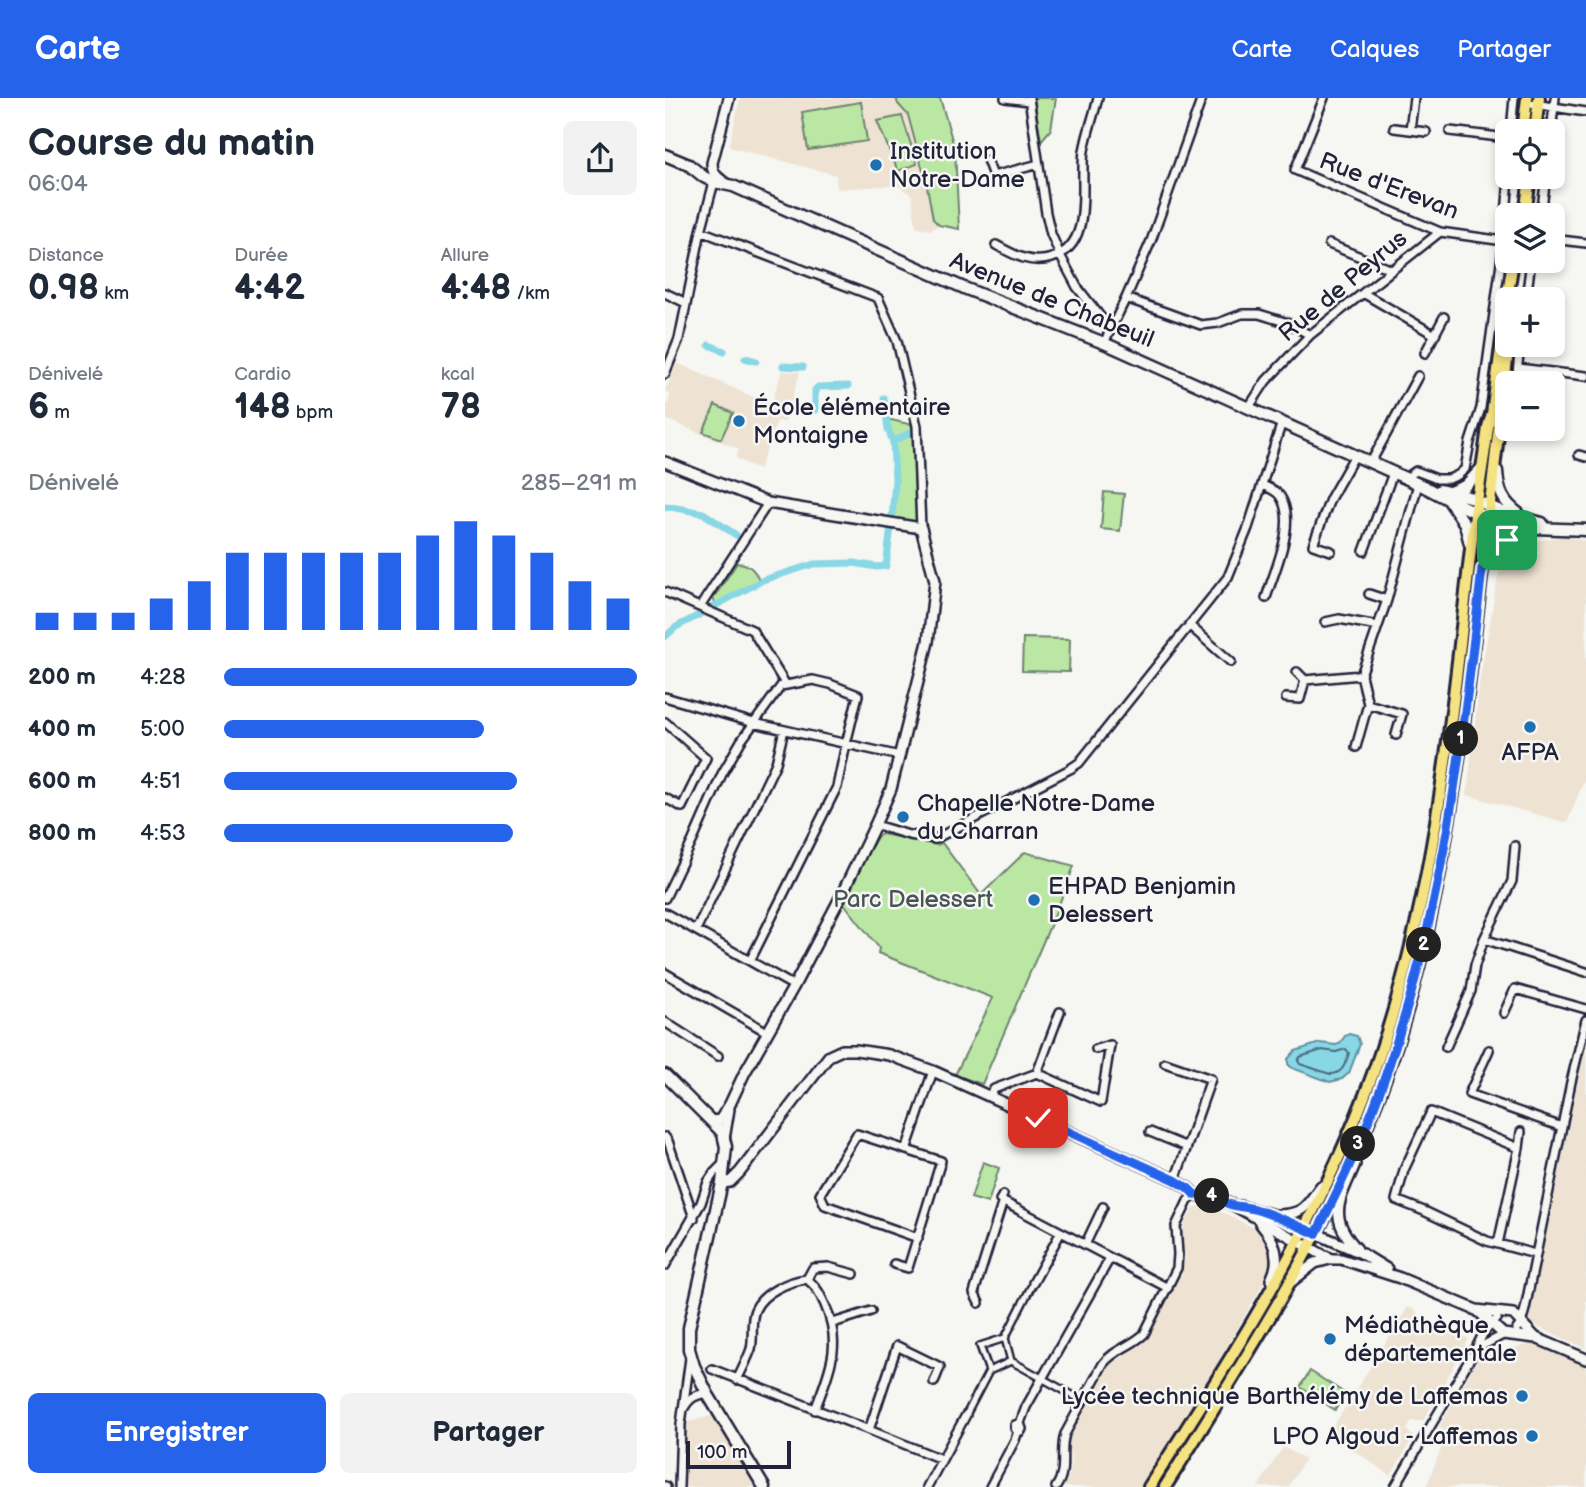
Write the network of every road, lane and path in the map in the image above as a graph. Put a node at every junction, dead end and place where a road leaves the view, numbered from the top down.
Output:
1 (729, 98) edge
2 (1005, 98) edge
3 (1098, 98) edge
4 (1202, 98) edge
5 (1324, 98) edge
6 (1414, 98) edge
7 (1514, 98) edge
8 (1555, 98) edge
9 (1029, 99) edge
10 (1527, 100) edge
11 (1539, 101) edge
12 (1554, 108) junction
13 (1586, 112) edge
14 (1512, 119) edge
15 (1525, 119) edge
16 (1537, 119) edge
17 (1553, 119) edge
18 (1394, 128) dead end
19 (1410, 130) junction
20 (1450, 131) dead end
21 (1426, 132) dead end
22 (1495, 137) edge
23 (665, 155) edge
24 (713, 159) junction
25 (987, 160) dead end
26 (1039, 164) junction
27 (689, 165) junction
28 (713, 182) junction
29 (730, 185) junction
30 (701, 232) junction
31 (1440, 232) junction
32 (1495, 240) edge
33 (1565, 241) edge
34 (1586, 243) edge
35 (1329, 244) dead end
36 (996, 245) dead end
37 (1060, 255) junction
38 (1392, 270) junction
39 (1500, 273) edge
40 (665, 293) edge
41 (1363, 293) junction
42 (1126, 298) junction
43 (686, 303) junction
44 (1444, 317) dead end
45 (1110, 329) junction
46 (1310, 335) junction
47 (1435, 335) junction
48 (1104, 343) junction
49 (1425, 353) dead end
50 (1500, 357) edge
51 (1508, 357) edge
52 (1519, 357) edge
53 (1518, 368) junction
54 (1518, 371) edge
55 (665, 374) edge
56 (1418, 376) dead end
57 (1586, 376) edge
58 (1249, 407) junction
59 (1282, 422) junction
60 (1355, 455) junction
61 (1496, 457) junction
62 (665, 462) edge
63 (1371, 462) junction
64 (1482, 468) junction
65 (1393, 472) junction
66 (1405, 478) junction
67 (1262, 485) junction
68 (1421, 485) junction
69 (1448, 496) junction
70 (768, 503) junction
71 (1472, 504) junction
72 (1489, 511) junction
73 (1528, 523) junction
74 (921, 528) junction
75 (1586, 530) edge
76 (1331, 551) dead end
77 (1364, 551) dead end
78 (1471, 552) junction
79 (1482, 569) junction
80 (665, 592) edge
81 (1369, 594) dead end
82 (1266, 598) dead end
83 (1387, 600) junction
84 (700, 607) junction
85 (1325, 622) dead end
86 (1189, 625) junction
87 (1378, 626) junction
88 (1231, 662) dead end
89 (1297, 672) dead end
90 (1361, 675) junction
91 (1305, 680) junction
92 (786, 685) junction
93 (1286, 698) dead end
94 (666, 699) edge
95 (1368, 704) junction
96 (665, 722) edge
97 (754, 723) junction
98 (784, 730) junction
99 (1396, 735) dead end
100 (846, 744) junction
101 (1356, 747) dead end
102 (900, 757) junction
103 (665, 798) edge
104 (875, 825) junction
105 (1515, 846) dead end
106 (665, 898) edge
107 (665, 913) edge
108 (696, 930) junction
109 (1484, 939) junction
110 (750, 961) junction
111 (1586, 972) edge
112 (665, 973) edge
113 (794, 986) junction
114 (1586, 1009) edge
115 (1060, 1012) dead end
116 (1504, 1013) dead end
117 (1586, 1020) edge
118 (665, 1022) edge
119 (767, 1032) junction
120 (1446, 1047) dead end
121 (1096, 1049) dead end
122 (1489, 1050) dead end
123 (718, 1056) dead end
124 (1165, 1063) dead end
125 (933, 1071) junction
126 (1037, 1073) junction
127 (665, 1076) edge
128 (990, 1097) junction
129 (730, 1104) junction
130 (1370, 1117) junction
131 (712, 1121) junction
132 (1562, 1127) junction
133 (1150, 1132) dead end
134 (1521, 1132) dead end
135 (665, 1137) edge
136 (724, 1139) junction
137 (1187, 1147) junction
138 (1518, 1149) junction
139 (907, 1150) junction
140 (725, 1162) junction
141 (1330, 1177) junction
142 (1175, 1180) junction
143 (722, 1183) junction
144 (1195, 1195) junction
145 (1233, 1205) junction
146 (1103, 1207) dead end
147 (1274, 1215) junction
148 (694, 1218) junction
149 (1257, 1219) junction
150 (1310, 1231) junction
151 (1061, 1232) junction
152 (918, 1238) junction
153 (1298, 1241) junction
154 (1498, 1244) junction
155 (1085, 1245) junction
156 (1309, 1247) junction
157 (1361, 1253) junction
158 (1535, 1254) junction
159 (1110, 1258) junction
160 (1332, 1259) junction
161 (894, 1264) dead end
162 (665, 1266) edge
163 (854, 1274) dead end
164 (1400, 1278) junction
165 (807, 1279) junction
166 (1033, 1283) joint
167 (1287, 1285) junction
168 (1168, 1288) junction
169 (979, 1303) dead end
170 (1526, 1303) junction
171 (871, 1311) dead end
172 (833, 1323) junction
173 (1507, 1324) junction
174 (1245, 1334) junction
175 (1005, 1338) junction
176 (1475, 1350) junction
177 (690, 1357) junction
178 (1586, 1359) edge
179 (1011, 1361) junction
180 (712, 1369) dead end
181 (989, 1371) junction
182 (1042, 1378) junction
183 (737, 1380) junction
184 (935, 1382) dead end
185 (707, 1393) junction
186 (1083, 1401) junction
187 (684, 1408) junction
188 (814, 1410) junction
189 (966, 1415) joint
190 (869, 1430) junction
191 (941, 1459) junction
192 (679, 1487) edge
193 (764, 1487) edge
194 (927, 1487) edge
195 (990, 1487) edge
196 (1056, 1487) edge
197 (1149, 1487) edge
198 (1165, 1487) edge
199 (1395, 1487) edge

1 - 24 street
2 - 9 street
3 - 37 street
4 - 42 street
5 - 31 street, Rue d'Erevan
6 - 19 street
7 - 14 street
8 - 12 street
9 - 26 street
10 - 11 street
10 - 15 main road
11 - 12 street
11 - 16 main road
12 - 13 street
12 - 17 street
18 - 19 street
19 - 21 street
20 - 22 street
23 - 27 main road, Avenue de Chabeuil
24 - 27 street
24 - 29 street
25 - 26 street
26 - 37 street
27 - 28 main road, Avenue de Chabeuil
28 - 29 main road, Avenue de Chabeuil
28 - 30 street
29 - 48 main road, Avenue de Chabeuil
30 - 43 street
30 - 74 street
31 - 32 street, Rue d'Erevan
31 - 38 street, Rue de Peyrus
33 - 34 street
35 - 38 street
36 - 37 street
37 - 45 street
38 - 41 street, Rue de Peyrus
39 - 66 street
40 - 43 street
41 - 46 street, Rue de Peyrus
41 - 47 street
42 - 45 street
42 - 46 street
43 - 55 street
44 - 47 street
45 - 48 street
46 - 58 street, Rue de Peyrus
47 - 49 street
48 - 58 main road, Avenue de Chabeuil
50 - 64 main road
51 - 61 main road
52 - 53 street
53 - 54 street
53 - 57 street
56 - 63 street
58 - 59 main road, Avenue de Chabeuil
59 - 60 main road, Avenue de Chabeuil
59 - 67 street
60 - 63 main road, Avenue de Chabeuil
60 - 76 street
61 - 72 main road
61 - 73 main road
62 - 70 street
63 - 65 main road, Avenue de Chabeuil
64 - 69 main road
64 - 71 main road
65 - 66 main road, Avenue de Chabeuil
65 - 77 street
66 - 68 main road, Avenue de Chabeuil
67 - 82 street
67 - 86 street
68 - 69 main road, Avenue de Chabeuil
68 - 83 street
69 - 71 main road, Avenue de Chabeuil
69 - 78 main road, Avenue de Chabeuil
70 - 74 street
70 - 84 street
71 - 72 main road, Avenue de Chabeuil
71 - 78 main road
72 - 73 main road, Avenue de Chabeuil
72 - 79 main road
73 - 75 main road, Avenue de Chabeuil
73 - 79 main road
74 - 102 street
78 - 141 main road
79 - 130 main road
80 - 84 street
81 - 83 street
83 - 87 street
84 - 92 street
85 - 87 street
86 - 88 street
86 - 104 street
87 - 90 street
89 - 91 street
90 - 91 street
90 - 95 street
91 - 93 street
92 - 97 street
92 - 100 street
94 - 97 street
95 - 99 street
95 - 101 street
96 - 103 street
97 - 98 street
97 - 106 street
98 - 100 street
98 - 108 street
100 - 102 street
100 - 110 street
102 - 104 street
104 - 113 street
105 - 109 street
107 - 108 street
108 - 110 street
109 - 111 street
109 - 120 street
110 - 113 street
112 - 119 street
113 - 119 street
114 - 116 street
115 - 126 street
117 - 132 street
118 - 123 street
119 - 129 street
121 - 126 street
122 - 132 street
124 - 137 street
125 - 128 street
125 - 139 street
125 - 143 street
126 - 128 street
127 - 131 main road
128 - 142 street
129 - 131 street
129 - 136 street
130 - 150 main road
130 - 157 street
131 - 136 main road
132 - 158 street
133 - 137 street
134 - 138 street
135 - 148 street
136 - 140 main road
137 - 142 street
138 - 154 street
138 - 154 street
139 - 152 street
139 - 152 street
140 - 143 main road
140 - 148 street
141 - 147 street
141 - 150 main road
142 - 144 street
143 - 177 main road
144 - 145 street
144 - 168 street
145 - 147 street
145 - 149 street
146 - 155 street
147 - 150 street
148 - 162 street
149 - 153 street
149 - 174 street
150 - 153 main road
150 - 156 main road
150 - 157 street
151 - 155 street
151 - 166 street
151 - 169 street
152 - 161 street
153 - 156 street
153 - 174 main road
154 - 158 street
155 - 159 street
156 - 160 street
156 - 167 main road
157 - 164 street
158 - 170 street
159 - 168 street
159 - 182 street
160 - 164 street
160 - 167 street
163 - 165 street
164 - 173 street
165 - 172 street
165 - 183 street
166 - 175 street
167 - 198 main road
168 - 186 street
170 - 173 street
170 - 173 street
171 - 172 street
172 - 188 street
173 - 176 street
173 - 176 street
173 - 178 street
174 - 197 main road
175 - 179 street
175 - 181 street
176 - 199 street
177 - 185 main road
177 - 187 street
179 - 181 street
179 - 182 street
180 - 183 street
181 - 189 street
182 - 186 street
182 - 195 street
183 - 188 street
184 - 190 street
185 - 187 street
185 - 193 main road
186 - 196 street
187 - 192 street
188 - 190 street
189 - 191 street
190 - 191 street
191 - 194 street

